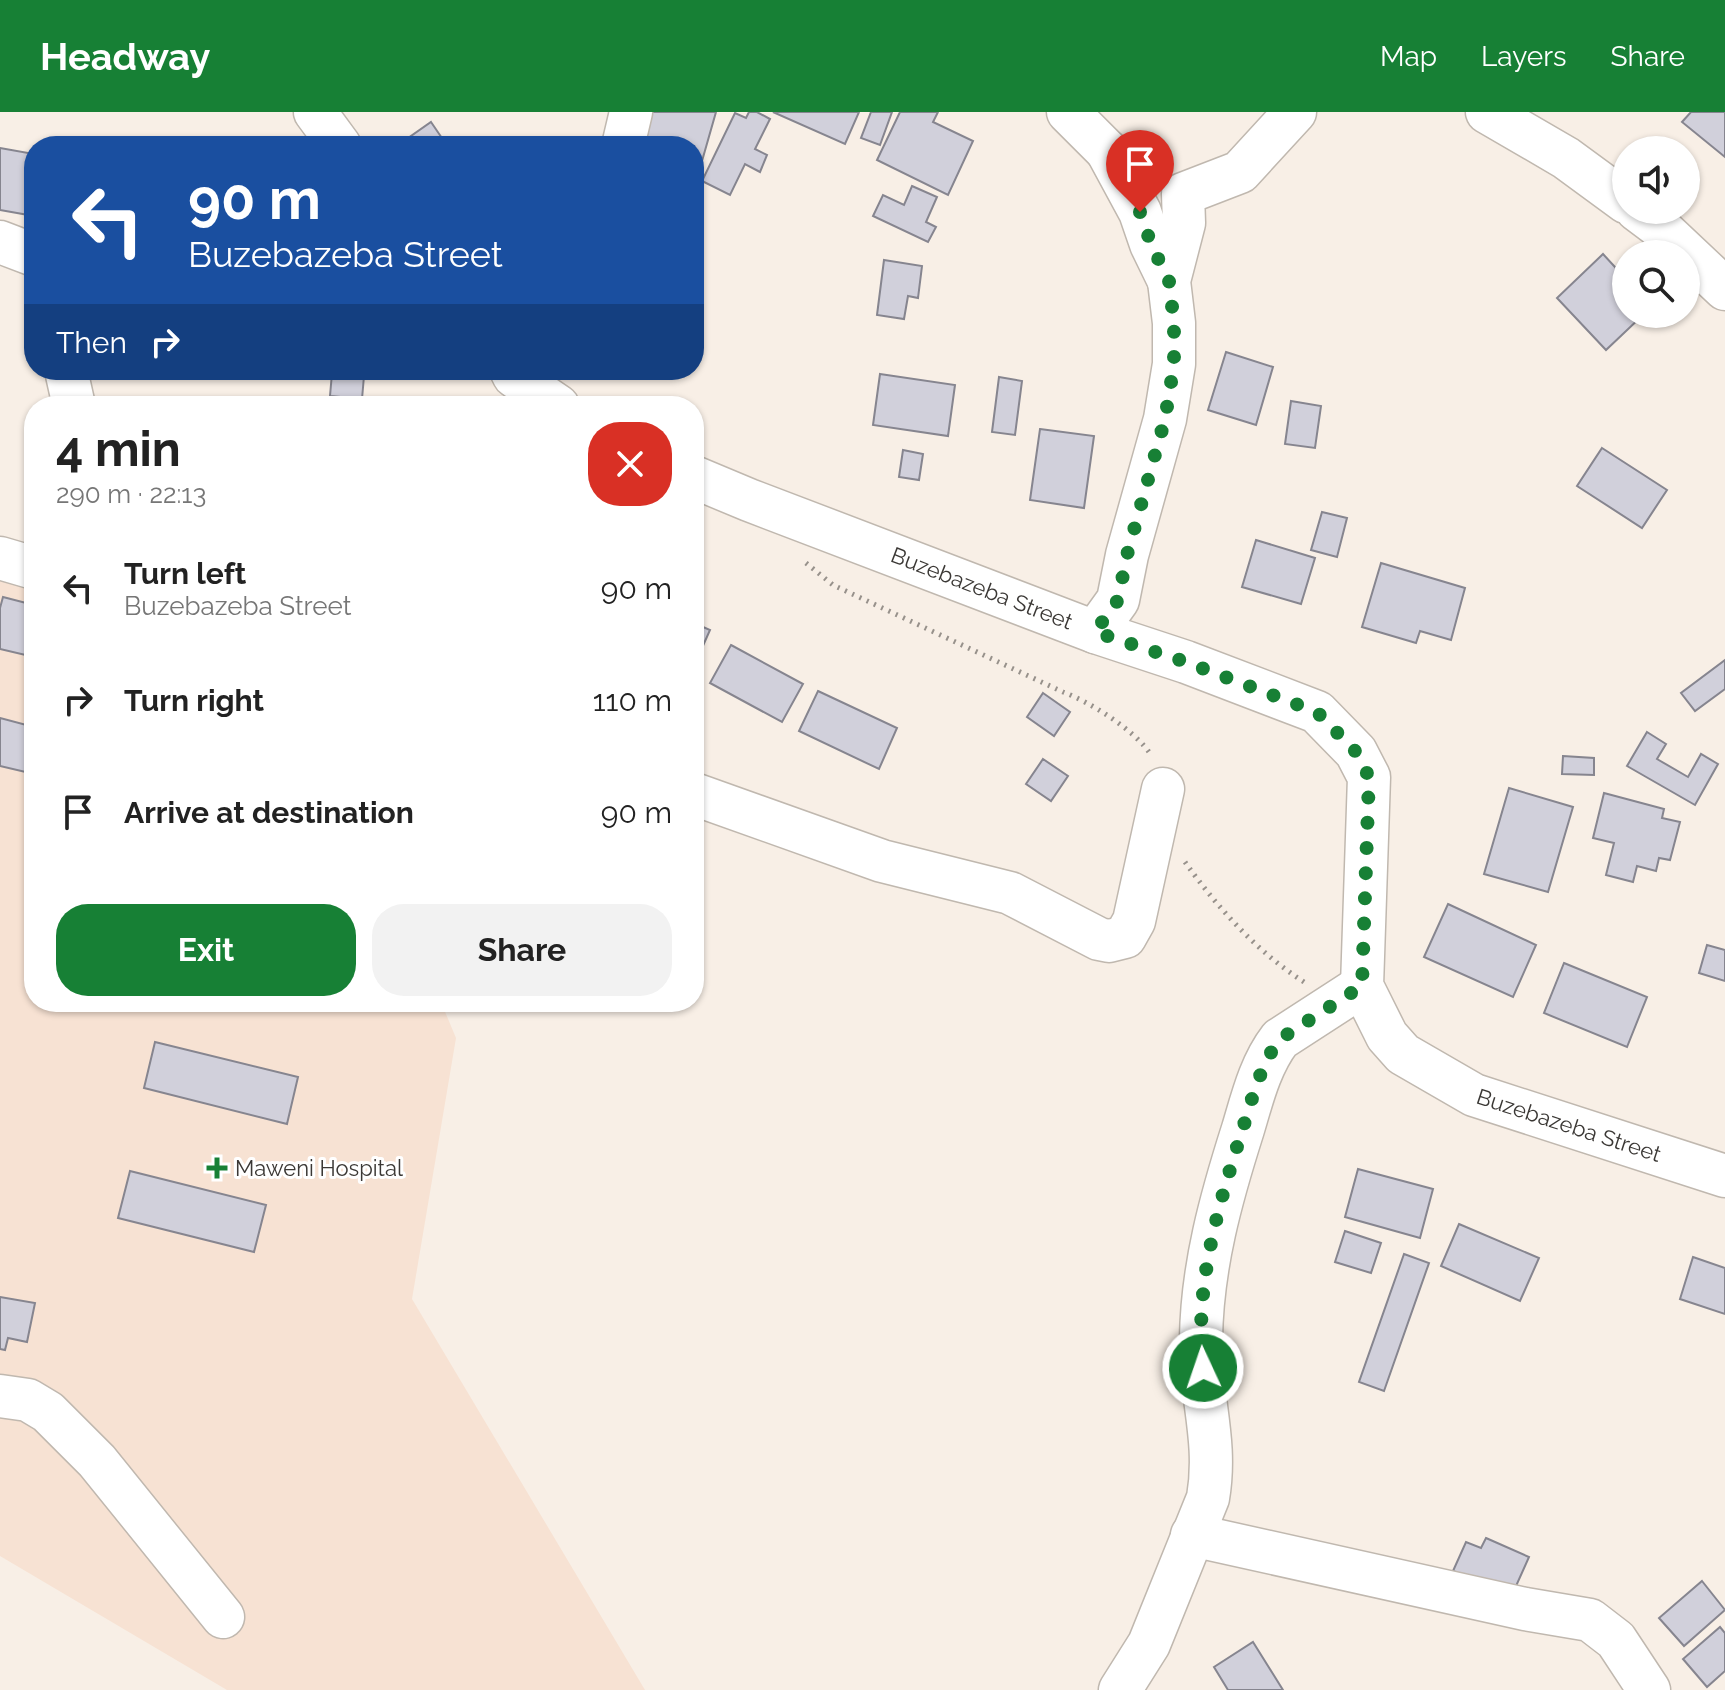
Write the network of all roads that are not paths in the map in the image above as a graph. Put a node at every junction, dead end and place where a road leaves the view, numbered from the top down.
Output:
1 (315, 112) edge
2 (631, 112) edge
3 (1068, 112) edge
4 (1295, 112) edge
5 (1487, 112) edge
6 (333, 136) edge
7 (625, 136) edge
8 (1107, 151) junction
9 (1612, 192) edge
10 (1183, 194) junction
11 (1656, 224) edge
12 (0, 242) edge
13 (24, 251) edge
14 (1169, 281) junction
15 (1725, 289) edge
16 (524, 380) edge
17 (545, 396) edge
18 (704, 481) edge
19 (0, 558) edge
20 (24, 565) edge
21 (1095, 632) junction
22 (1163, 789) road end
23 (704, 798) edge
24 (1348, 994) junction
25 (1725, 1176) edge
26 (0, 1396) edge
27 (1192, 1535) junction
28 (223, 1617) dead end
29 (1120, 1690) edge
30 (1649, 1690) edge

1 - 6 street
2 - 7 street
3 - 8 street
4 - 10 street
5 - 9 street
8 - 10 street
8 - 14 street
10 - 14 street
11 - 15 street
12 - 13 street
14 - 21 street
16 - 17 street
18 - 21 street, Buzebazeba Street
19 - 20 street
21 - 24 street, Buzebazeba Street
22 - 23 street
24 - 25 street, Buzebazeba Street
24 - 27 street
26 - 28 street
27 - 29 street
27 - 30 street

